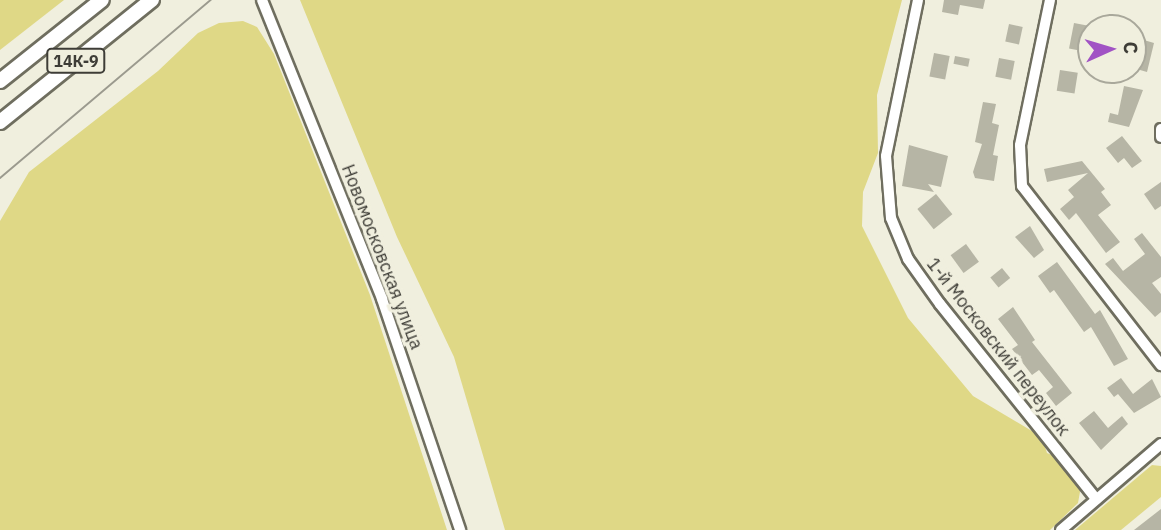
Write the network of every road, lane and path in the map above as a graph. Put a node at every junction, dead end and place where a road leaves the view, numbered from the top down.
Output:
1 (102, 0) edge
2 (152, 0) edge
3 (262, 0) edge
4 (918, 0) edge
5 (1050, 0) edge
6 (0, 81) edge
7 (0, 122) edge
8 (1161, 129) edge
9 (1161, 137) edge
10 (1161, 365) edge
11 (1159, 449) edge
12 (1096, 499) junction
13 (460, 530) edge
14 (1061, 530) edge

1 - 6 main road
2 - 7 main road, 14К-9
3 - 13 street, Новомосковская улица
4 - 12 street, 1-й Московский переулок
5 - 10 street
8 - 9 street
11 - 12 street
12 - 14 street

